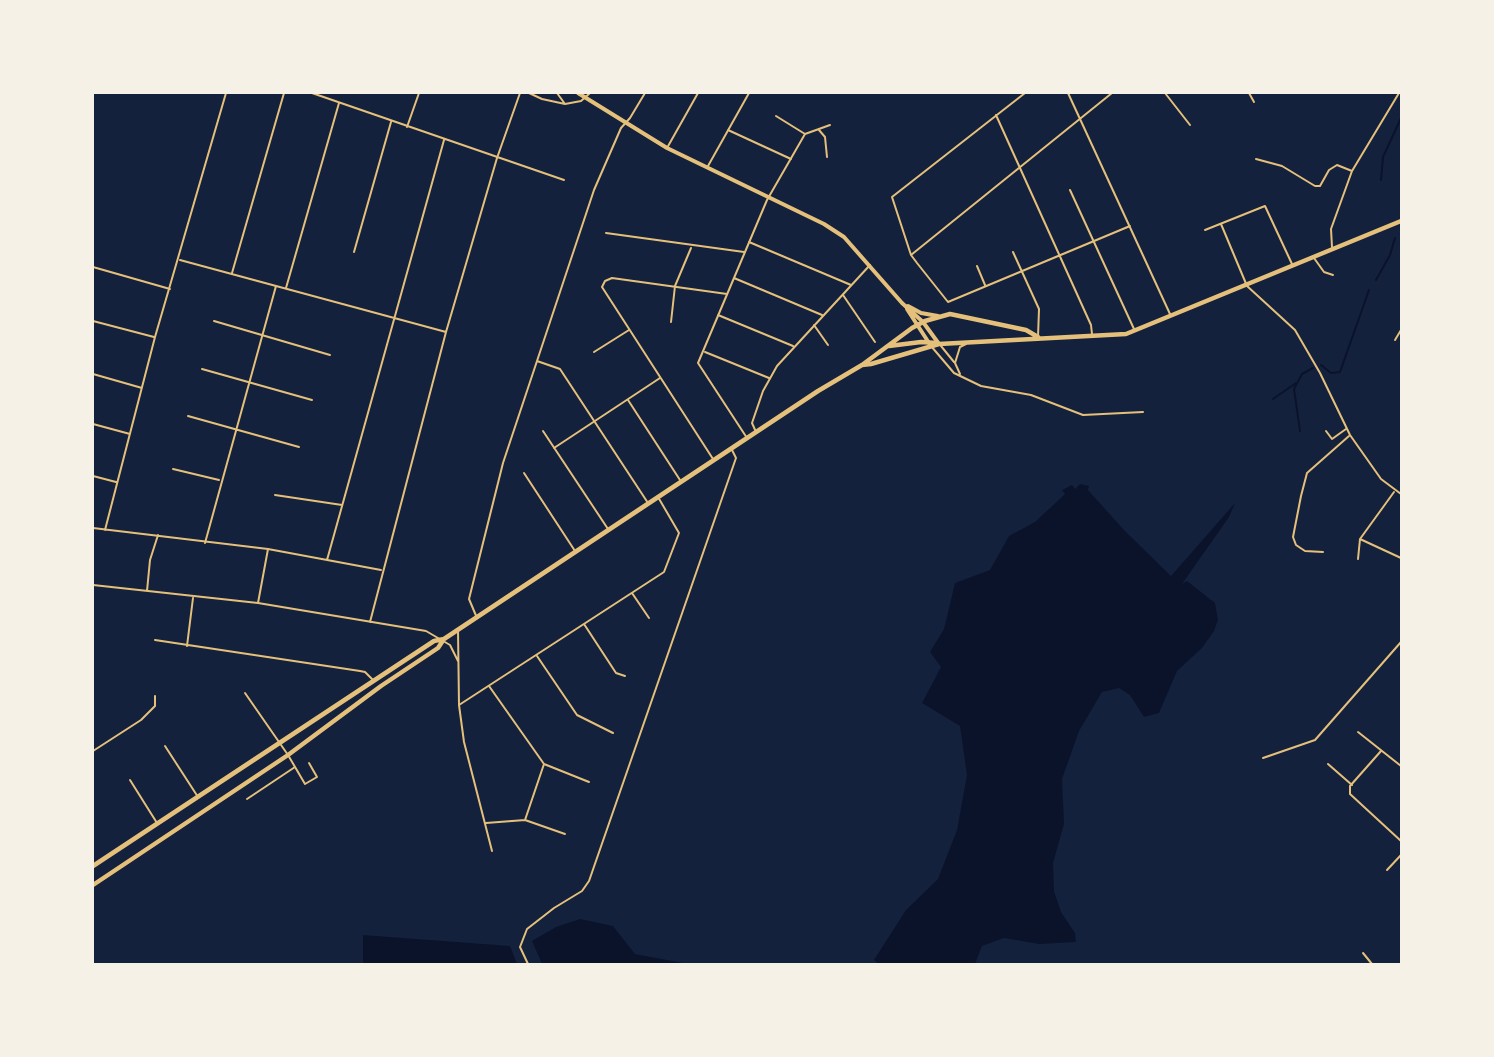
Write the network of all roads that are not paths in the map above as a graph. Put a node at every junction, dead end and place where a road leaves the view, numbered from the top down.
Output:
1 (226, 93) edge
2 (284, 93) edge
3 (312, 93) edge
4 (419, 93) edge
5 (520, 93) edge
6 (529, 93) edge
7 (543, 93) edge
8 (557, 93) edge
9 (578, 93) edge
10 (590, 93) edge
11 (645, 93) edge
12 (698, 93) edge
13 (749, 93) edge
14 (1025, 93) edge
15 (1068, 93) edge
16 (1112, 93) edge
17 (1165, 93) edge
18 (1250, 93) edge
19 (1399, 93) edge
20 (539, 97) junction
21 (585, 98) junction
22 (1254, 102) dead end
23 (339, 103) junction
24 (565, 104) junction
25 (996, 115) junction
26 (776, 116) dead end
27 (1080, 120) junction
28 (392, 121) junction
29 (626, 123) junction
30 (830, 125) dead end
31 (1190, 125) dead end
32 (407, 127) junction
33 (728, 130) junction
34 (819, 130) junction
35 (805, 134) junction
36 (444, 140) junction
37 (666, 148) junction
38 (827, 157) dead end
39 (497, 158) junction
40 (790, 159) junction
41 (1256, 159) dead end
42 (708, 168) junction
43 (1020, 169) junction
44 (1352, 171) junction
45 (564, 180) dead end
46 (1070, 190) dead end
47 (770, 197) junction
48 (1401, 221) edge
49 (1221, 224) junction
50 (1130, 226) junction
51 (1205, 230) dead end
52 (606, 233) dead end
53 (1093, 241) junction
54 (749, 242) junction
55 (691, 247) junction
56 (1332, 248) junction
57 (354, 252) dead end
58 (744, 252) junction
59 (1013, 252) dead end
60 (911, 255) junction
61 (1059, 256) junction
62 (1314, 258) junction
63 (180, 260) junction
64 (870, 266) junction
65 (977, 266) dead end
66 (93, 267) edge
67 (1293, 267) junction
68 (1022, 271) junction
69 (232, 273) junction
70 (1333, 275) dead end
71 (734, 278) junction
72 (851, 285) junction
73 (985, 285) junction
74 (276, 286) junction
75 (675, 286) junction
76 (1247, 286) junction
77 (170, 288) junction
78 (286, 288) junction
79 (727, 294) junction
80 (842, 294) junction
81 (902, 303) junction
82 (718, 315) junction
83 (823, 315) junction
84 (938, 316) junction
85 (1172, 316) junction
86 (393, 317) junction
87 (93, 321) edge
88 (214, 321) dead end
89 (671, 322) dead end
90 (922, 323) junction
91 (814, 325) junction
92 (629, 330) junction
93 (1135, 330) junction
94 (1401, 330) edge
95 (446, 332) junction
96 (261, 335) junction
97 (155, 337) junction
98 (1038, 337) junction
99 (1092, 337) junction
100 (1395, 340) dead end
101 (875, 342) dead end
102 (930, 344) junction
103 (939, 344) junction
104 (966, 344) junction
105 (828, 345) dead end
106 (794, 346) junction
107 (886, 346) junction
108 (594, 352) dead end
109 (704, 352) junction
110 (330, 355) dead end
111 (537, 361) junction
112 (955, 363) junction
113 (862, 365) junction
114 (202, 369) dead end
115 (93, 374) edge
116 (960, 374) junction
117 (660, 378) junction
118 (769, 378) junction
119 (248, 382) junction
120 (143, 388) junction
121 (312, 400) dead end
122 (628, 400) junction
123 (1143, 412) dead end
124 (188, 416) dead end
125 (594, 421) junction
126 (93, 424) edge
127 (236, 429) junction
128 (1347, 429) junction
129 (543, 431) dead end
130 (1326, 431) dead end
131 (756, 432) junction
132 (130, 434) junction
133 (1350, 435) junction
134 (747, 438) junction
135 (298, 447) dead end
136 (554, 448) junction
137 (731, 448) junction
138 (713, 460) junction
139 (172, 469) dead end
140 (524, 473) dead end
141 (93, 476) edge
142 (221, 481) junction
143 (681, 481) junction
144 (117, 482) junction
145 (1395, 491) junction
146 (1401, 494) edge
147 (274, 495) dead end
148 (658, 496) junction
149 (648, 503) junction
150 (342, 505) junction
151 (93, 528) edge
152 (608, 529) junction
153 (105, 530) junction
154 (158, 535) junction
155 (1360, 539) junction
156 (205, 543) junction
157 (268, 549) junction
158 (575, 551) junction
159 (1323, 552) dead end
160 (1401, 558) edge
161 (1358, 559) dead end
162 (327, 560) junction
163 (382, 570) junction
164 (93, 585) edge
165 (147, 591) junction
166 (632, 593) junction
167 (194, 597) junction
168 (258, 603) junction
169 (477, 618) junction
170 (649, 618) dead end
171 (370, 622) junction
172 (584, 624) junction
173 (458, 630) junction
174 (444, 639) junction
175 (155, 640) dead end
176 (1401, 642) edge
177 (187, 646) junction
178 (537, 656) junction
179 (458, 661) junction
180 (625, 676) dead end
181 (374, 681) junction
182 (489, 686) junction
183 (245, 693) dead end
184 (155, 696) dead end
185 (459, 705) junction
186 (1359, 732) dead end
187 (612, 733) dead end
188 (281, 744) junction
189 (165, 746) dead end
190 (93, 751) edge
191 (1381, 751) junction
192 (288, 754) junction
193 (1263, 758) dead end
194 (309, 763) dead end
195 (544, 764) junction
196 (1328, 764) dead end
197 (1401, 766) edge
198 (295, 767) junction
199 (130, 780) dead end
200 (589, 782) dead end
201 (1352, 784) junction
202 (198, 797) junction
203 (247, 799) dead end
204 (525, 820) junction
205 (158, 824) junction
206 (485, 824) junction
207 (565, 834) dead end
208 (1401, 841) edge
209 (492, 851) dead end
210 (1401, 855) edge
211 (93, 866) edge
212 (1387, 870) dead end
213 (93, 884) edge
214 (1363, 953) dead end
215 (528, 964) edge
216 (1372, 964) edge

1 - 63 street
2 - 69 street
3 - 23 street
4 - 32 street
5 - 39 street
6 - 20 street
7 - 20 street
8 - 24 street
9 - 21 main road
10 - 21 street
11 - 29 street
12 - 37 street
13 - 33 street
14 - 25 street
15 - 27 street
16 - 27 street
17 - 31 street
18 - 22 street
19 - 44 street
20 - 24 street
21 - 24 street
21 - 29 main road
23 - 28 street
23 - 78 street
25 - 43 street
25 - 60 street
26 - 35 street
27 - 43 street
27 - 50 street
28 - 32 street
28 - 57 street
29 - 37 main road
29 - 111 street
30 - 34 street
32 - 36 street
33 - 40 street
33 - 42 street
34 - 35 street
34 - 38 street
35 - 40 street
36 - 39 street
36 - 86 street
37 - 42 main road
39 - 45 street
39 - 95 street
40 - 47 street
41 - 44 street
42 - 47 main road
43 - 60 street
43 - 61 street
44 - 56 street
46 - 53 street
47 - 54 street
47 - 64 main road
48 - 56 highway
49 - 51 street
49 - 67 street
49 - 76 street
50 - 53 street
50 - 85 street
52 - 55 street
53 - 61 street
53 - 93 street
54 - 58 street
54 - 72 street
55 - 58 street
55 - 75 street
56 - 62 highway
58 - 71 street
59 - 68 street
60 - 73 street
61 - 68 street
61 - 99 street
62 - 67 highway
62 - 70 street
63 - 69 street
63 - 77 street
64 - 72 street
64 - 81 main road
65 - 73 street
66 - 77 street
67 - 76 highway
68 - 73 street
68 - 98 street
69 - 74 street
71 - 79 street
71 - 83 street
72 - 80 street
74 - 78 street
74 - 96 street
75 - 79 street
75 - 89 street
75 - 92 street
76 - 85 highway
76 - 128 street
77 - 97 street
78 - 86 street
79 - 82 street
80 - 83 street
80 - 101 street
81 - 84 main road
81 - 90 main road
82 - 106 street
82 - 109 street
83 - 91 street
84 - 90 highway
84 - 98 highway
85 - 93 highway
86 - 95 street
86 - 150 street
87 - 97 street
88 - 96 street
90 - 102 main road
90 - 103 main road
90 - 107 highway
91 - 105 street
91 - 106 street
92 - 108 street
92 - 117 street
93 - 99 highway
94 - 100 street
95 - 163 street
96 - 110 street
96 - 119 street
97 - 120 street
98 - 99 highway
98 - 104 highway
102 - 103 highway
102 - 107 highway
102 - 113 highway
102 - 116 street
103 - 104 highway
103 - 112 street
104 - 112 street
106 - 118 street
107 - 113 highway
109 - 118 street
109 - 134 street
111 - 125 street
111 - 169 street
112 - 116 street
113 - 131 highway
114 - 119 street
115 - 120 street
116 - 123 street
117 - 122 street
117 - 138 street
118 - 131 street
119 - 121 street
119 - 127 street
120 - 132 street
122 - 125 street
122 - 143 street
124 - 127 street
125 - 136 street
125 - 149 street
126 - 132 street
127 - 135 street
127 - 142 street
128 - 130 street
128 - 133 street
129 - 136 street
131 - 134 highway
132 - 144 street
133 - 145 street
133 - 159 street
134 - 137 highway
136 - 152 street
137 - 138 highway
137 - 215 street
138 - 143 highway
139 - 142 street
140 - 158 street
141 - 144 street
142 - 156 street
143 - 148 highway
144 - 153 street
145 - 146 street
145 - 155 street
147 - 150 street
148 - 149 highway
148 - 166 street
149 - 152 highway
150 - 162 street
151 - 153 street
152 - 158 highway
153 - 154 street
154 - 156 street
154 - 165 street
155 - 160 street
155 - 161 street
156 - 157 street
157 - 162 street
157 - 168 street
158 - 169 highway
162 - 163 street
163 - 171 street
164 - 165 street
165 - 167 street
166 - 170 street
166 - 172 street
167 - 168 street
167 - 177 street
168 - 171 street
169 - 173 highway
171 - 174 street
172 - 178 street
172 - 180 street
173 - 174 highway
173 - 179 street
174 - 179 street
174 - 181 highway
174 - 192 highway
175 - 177 street
176 - 193 street
177 - 181 street
178 - 182 street
178 - 187 street
179 - 185 street
181 - 188 highway
182 - 185 street
182 - 195 street
183 - 188 street
184 - 190 street
185 - 206 street
186 - 191 street
188 - 192 street
188 - 202 highway
189 - 202 street
191 - 197 street
191 - 201 street
192 - 198 street
192 - 213 highway
194 - 198 street
195 - 200 street
195 - 204 street
196 - 201 street
198 - 203 street
199 - 205 street
201 - 208 street
202 - 205 highway
204 - 206 street
204 - 207 street
205 - 211 highway
206 - 209 street
210 - 212 street
214 - 216 street

